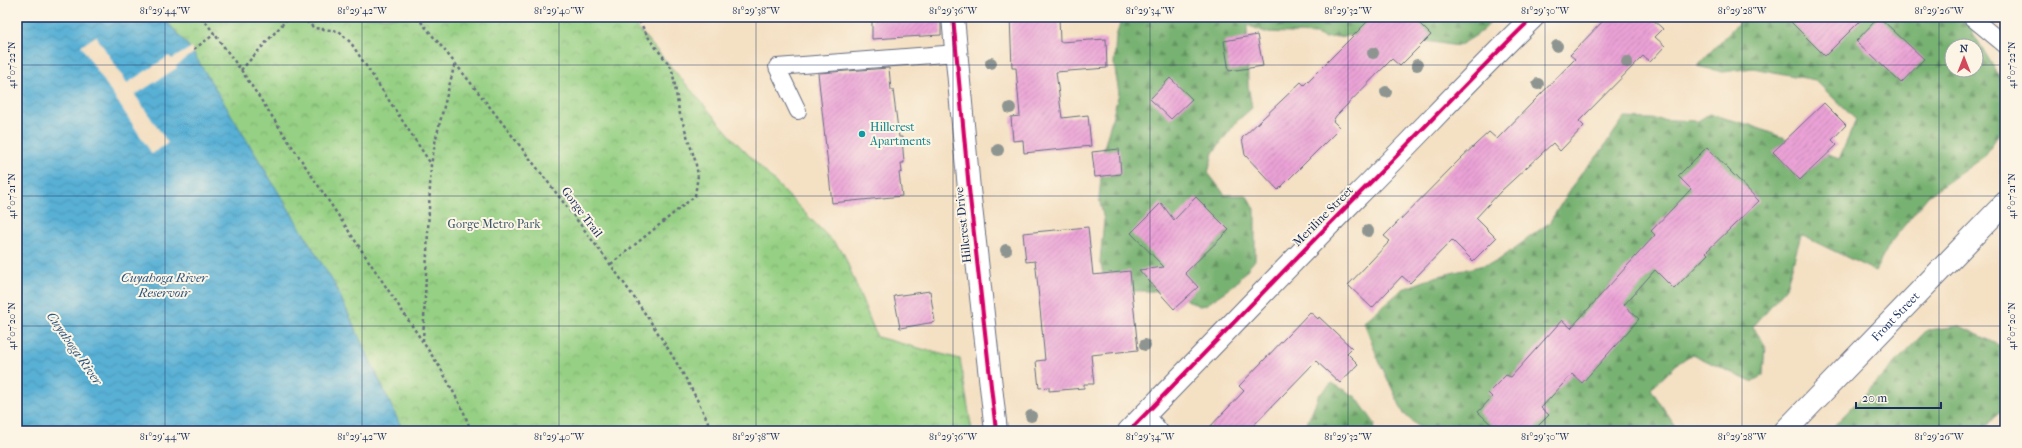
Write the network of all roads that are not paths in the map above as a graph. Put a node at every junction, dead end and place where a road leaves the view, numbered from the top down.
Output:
1 (953, 17) edge
2 (1533, 17) edge
3 (1971, 17) edge
4 (2005, 45) edge
5 (957, 53) junction
6 (798, 111) dead end
7 (2005, 203) edge
8 (1146, 414) junction
9 (996, 431) edge
10 (1129, 431) edge
11 (1160, 431) edge
12 (1785, 431) edge

1 - 5 street, Hillcrest Drive
2 - 8 street, Meriline Street
3 - 4 lane
5 - 6 lane
5 - 9 street, Hillcrest Drive
7 - 12 street, Front Street
8 - 10 street, Meriline Street
8 - 11 lane

